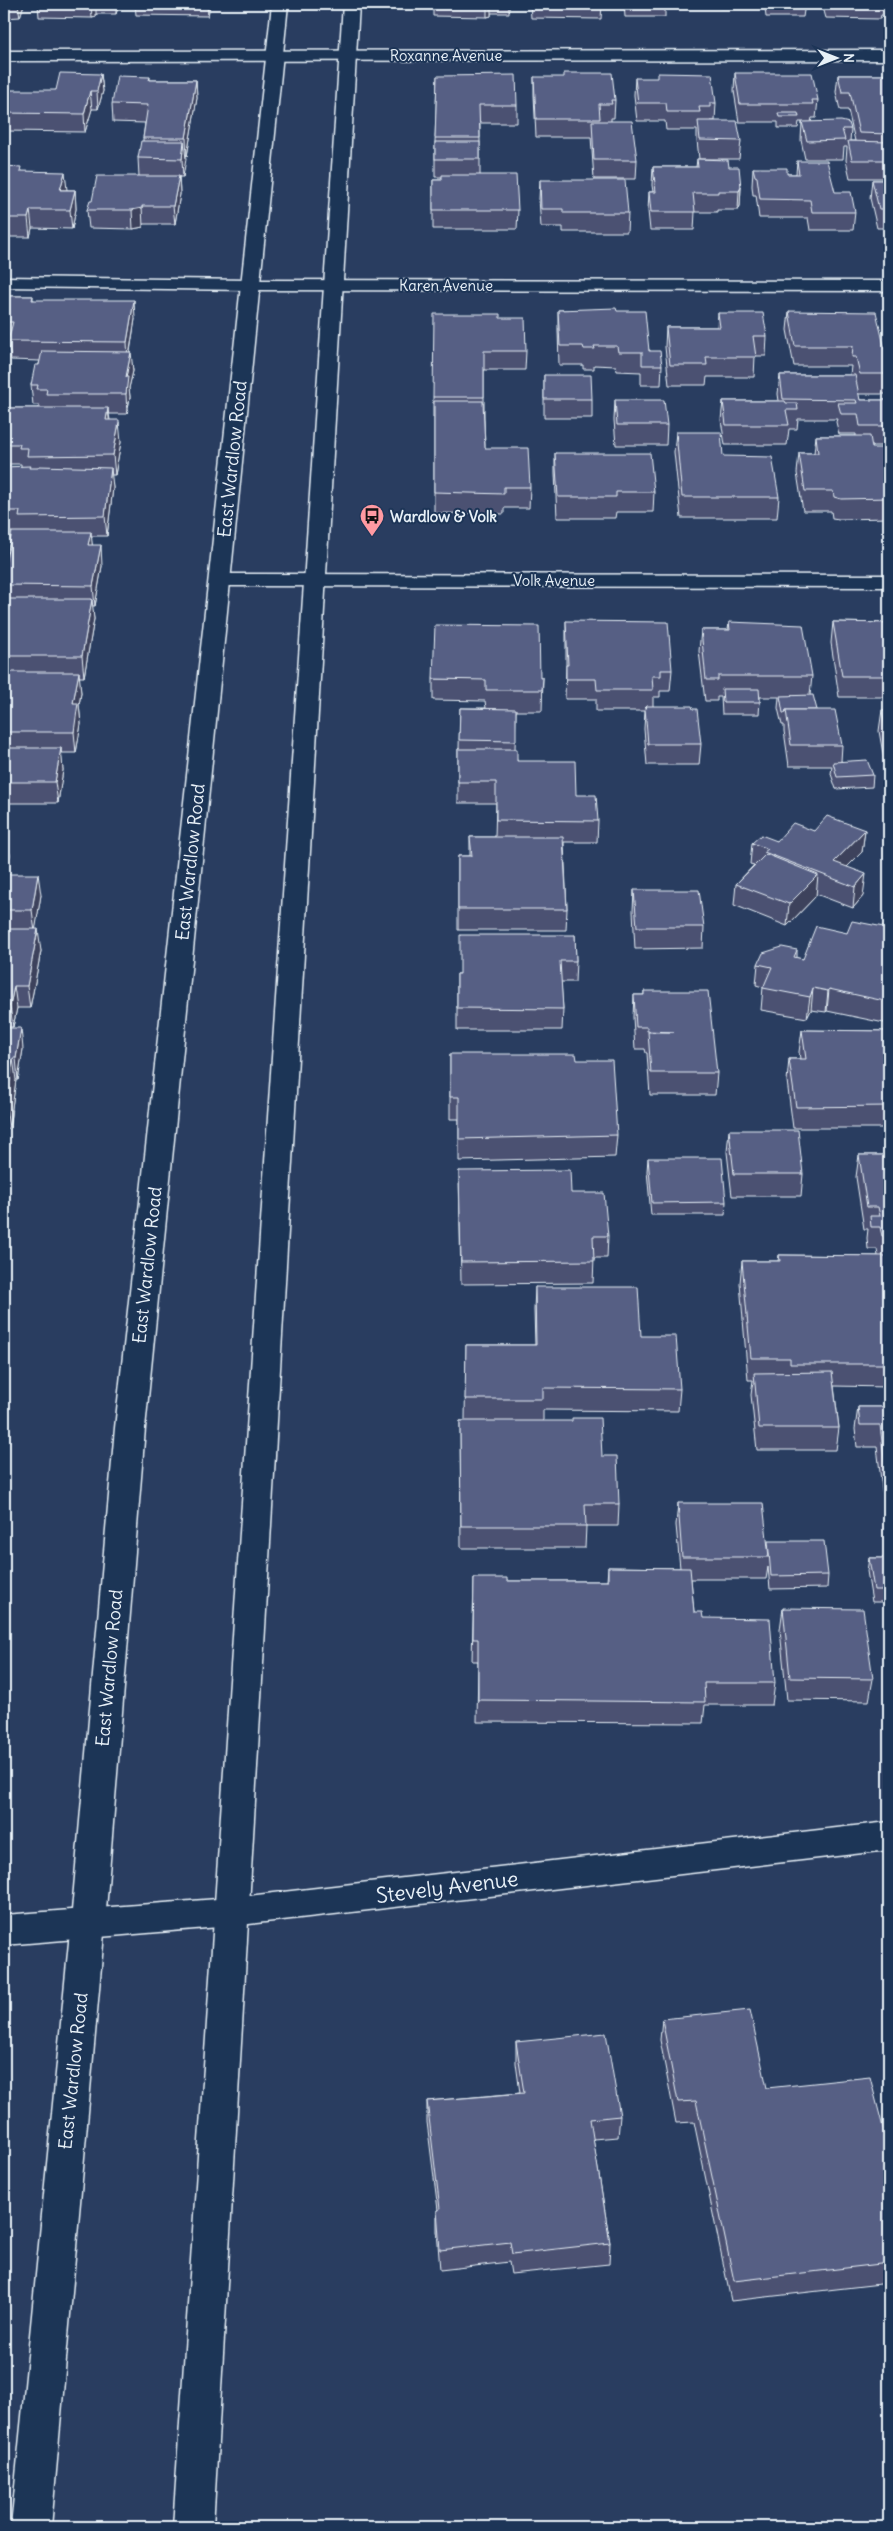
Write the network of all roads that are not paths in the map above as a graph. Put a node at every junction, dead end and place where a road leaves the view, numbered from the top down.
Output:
1 (280, 4) edge
2 (351, 4) edge
3 (348, 55) junction
4 (4, 56) edge
5 (274, 56) junction
6 (889, 56) edge
7 (4, 282) edge
8 (250, 285) junction
9 (334, 285) junction
10 (889, 286) edge
11 (220, 580) junction
12 (315, 580) junction
13 (889, 581) edge
14 (889, 1836) edge
15 (231, 1912) junction
16 (88, 1922) junction
17 (4, 1930) edge
18 (31, 2527) edge
19 (193, 2527) edge

1 - 5 main road, East Wardlow Road
2 - 3 main road
3 - 5 main road, Roxanne Avenue
3 - 6 main road, Roxanne Avenue
3 - 9 main road
4 - 5 main road, Roxanne Avenue
5 - 8 main road, East Wardlow Road
7 - 8 main road, Karen Avenue
8 - 9 main road, Karen Avenue
8 - 11 main road, East Wardlow Road
9 - 10 main road, Karen Avenue
9 - 12 main road
11 - 12 main road, Volk Avenue
11 - 16 main road, East Wardlow Road
12 - 13 main road, Volk Avenue
12 - 15 main road
14 - 15 main road, Stevely Avenue
15 - 16 main road, Stevely Avenue
15 - 19 main road
16 - 17 main road, Stevely Avenue
16 - 18 main road, East Wardlow Road

